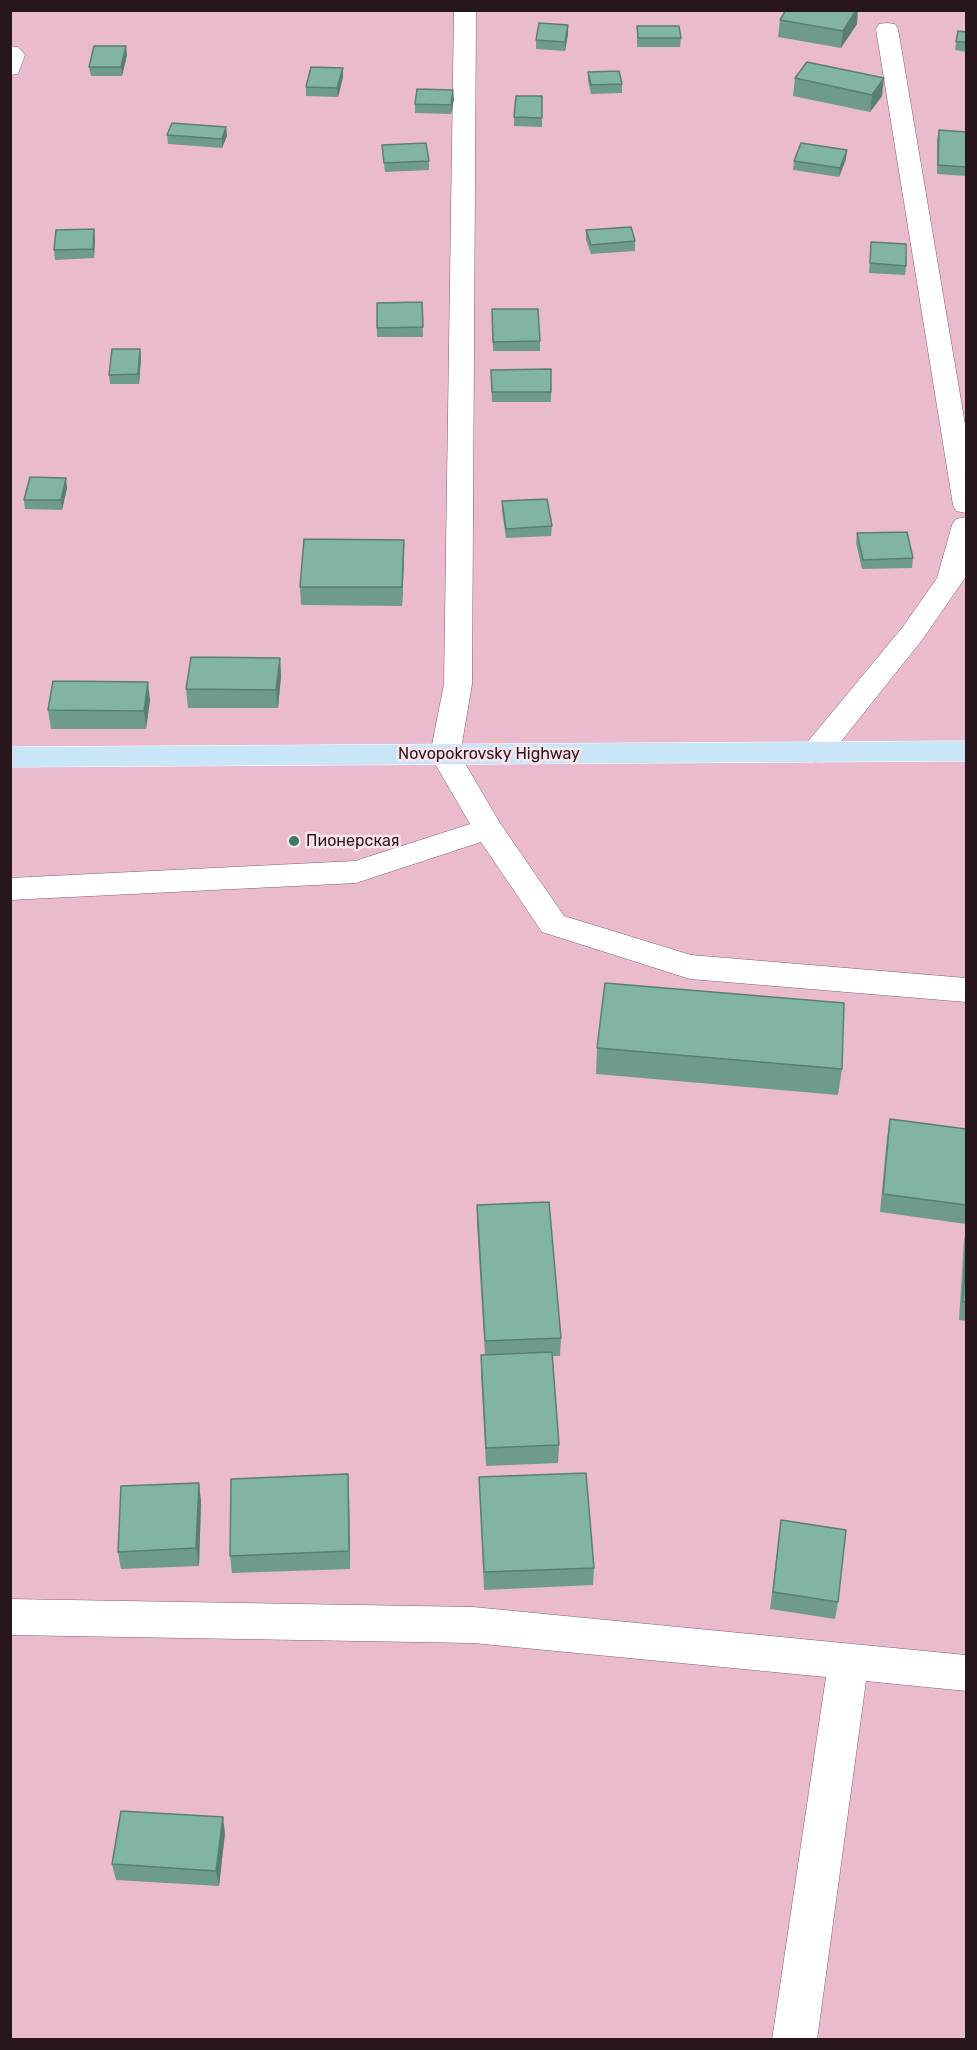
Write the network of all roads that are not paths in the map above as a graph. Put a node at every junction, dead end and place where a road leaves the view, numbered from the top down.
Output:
1 (465, 10) edge
2 (887, 29) dead end
3 (966, 505) edge
4 (966, 525) edge
5 (966, 751) edge
6 (816, 752) junction
7 (445, 754) junction
8 (10, 757) edge
9 (488, 829) junction
10 (10, 889) edge
11 (966, 990) edge
12 (10, 1617) edge
13 (848, 1663) junction
14 (966, 1672) edge
15 (794, 2040) edge

1 - 7 street
2 - 3 street
4 - 6 street
5 - 6 main road, Novopokrovsky Highway
6 - 7 main road, Novopokrovsky Highway
7 - 8 main road, Novopokrovsky Highway
7 - 9 street
9 - 10 street
9 - 11 street
12 - 13 street
13 - 14 street
13 - 15 street

